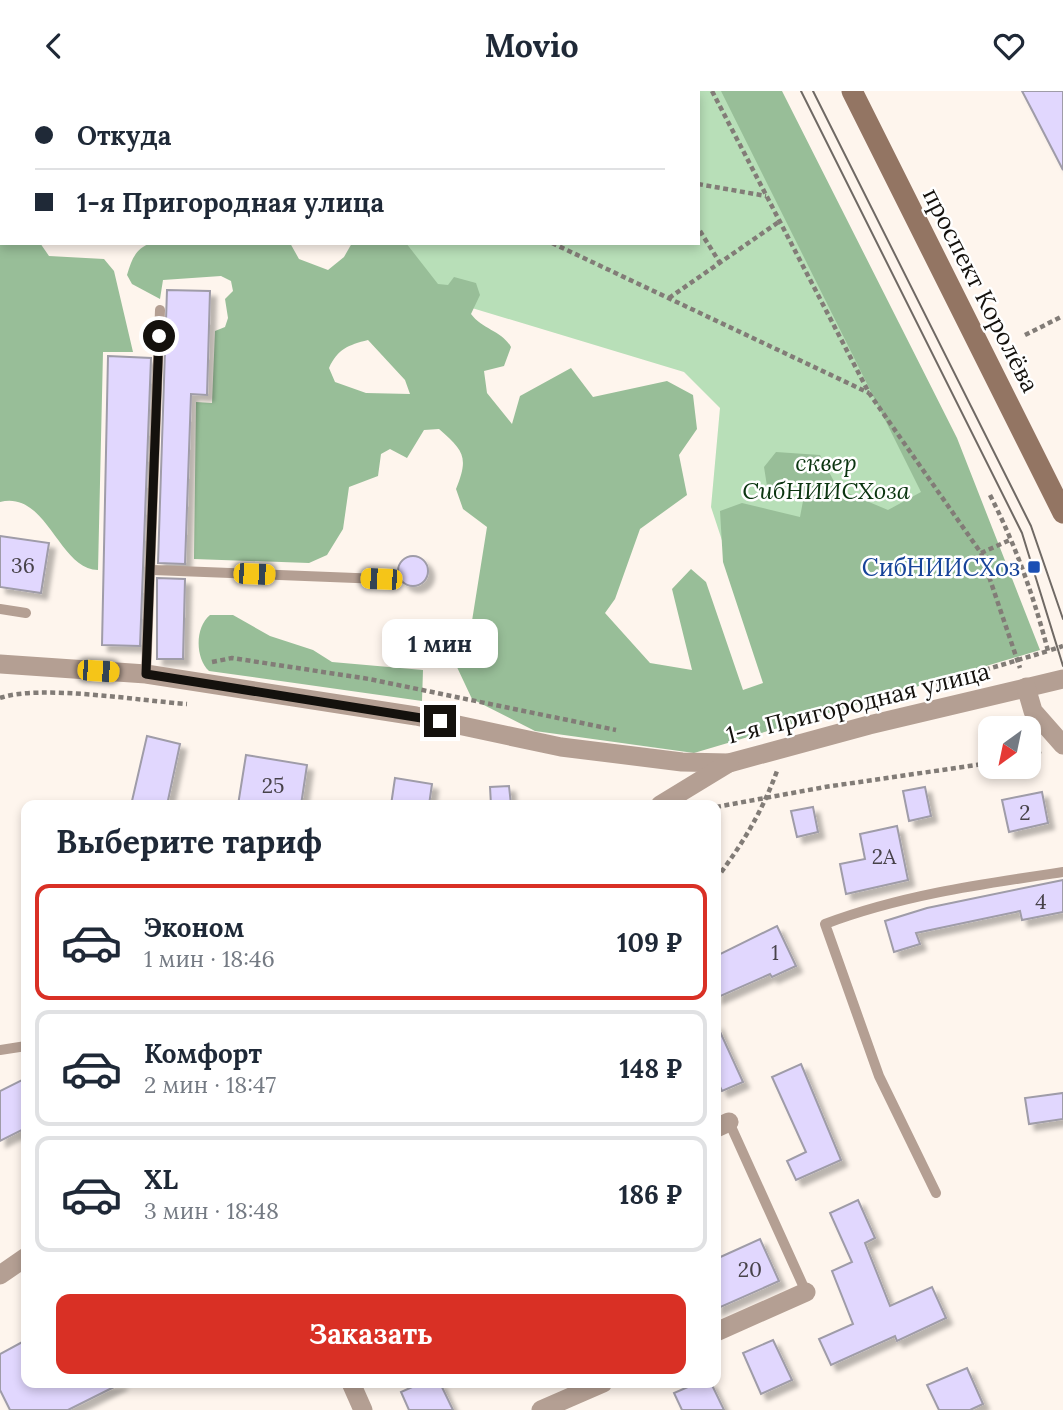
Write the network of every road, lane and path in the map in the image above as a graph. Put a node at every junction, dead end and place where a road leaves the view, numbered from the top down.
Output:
1 (712, 91) edge
2 (852, 91) edge
3 (700, 184) edge
4 (766, 196) junction
5 (780, 221) junction
6 (700, 230) edge
7 (556, 245) edge
8 (720, 263) junction
9 (668, 298) junction
10 (160, 310) dead end
11 (1063, 316) edge
12 (1026, 335) dead end
13 (869, 393) junction
14 (990, 495) dead end
15 (1063, 513) edge
16 (1012, 539) junction
17 (981, 553) junction
18 (153, 570) junction
19 (381, 579) dead end
20 (0, 610) edge
21 (26, 613) dead end
22 (1063, 646) edge
23 (209, 662) dead end
24 (0, 664) edge
25 (146, 674) junction
26 (1063, 679) edge
27 (1026, 687) junction
28 (0, 698) edge
29 (201, 706) dead end
30 (628, 732) dead end
31 (1063, 745) edge
32 (785, 748) junction
33 (729, 763) junction
34 (978, 765) edge
35 (769, 796) junction
36 (668, 800) edge
37 (721, 806) edge
38 (1063, 872) edge
39 (721, 873) edge
40 (21, 1047) edge
41 (0, 1050) edge
42 (722, 1125) edge
43 (936, 1193) dead end
44 (21, 1260) edge
45 (0, 1275) edge
46 (806, 1292) joint
47 (721, 1330) edge
48 (353, 1388) edge
49 (592, 1388) edge
50 (363, 1410) edge
51 (541, 1410) edge

1 - 4 path
2 - 15 main road, проспект Королёва
3 - 4 path
4 - 5 path
5 - 8 path
5 - 13 path
6 - 8 path
7 - 9 path
8 - 9 path
9 - 13 path
10 - 18 lane
11 - 12 path
13 - 17 path
14 - 16 path
16 - 17 path
16 - 22 path
17 - 27 path
18 - 19 lane
18 - 25 lane
20 - 21 lane
23 - 30 path
24 - 25 street, 1-я Пригородная улица
25 - 33 street, 1-я Пригородная улица
26 - 27 street, 1-я Пригородная улица
27 - 31 street
27 - 32 street, 1-я Пригородная улица
28 - 29 path
32 - 33 street, 1-я Пригородная улица
32 - 35 path
33 - 36 street
34 - 35 path
35 - 37 path
35 - 39 path
38 - 43 lane
40 - 41 lane
42 - 46 lane
44 - 45 street
46 - 47 street
48 - 50 street
49 - 51 street

